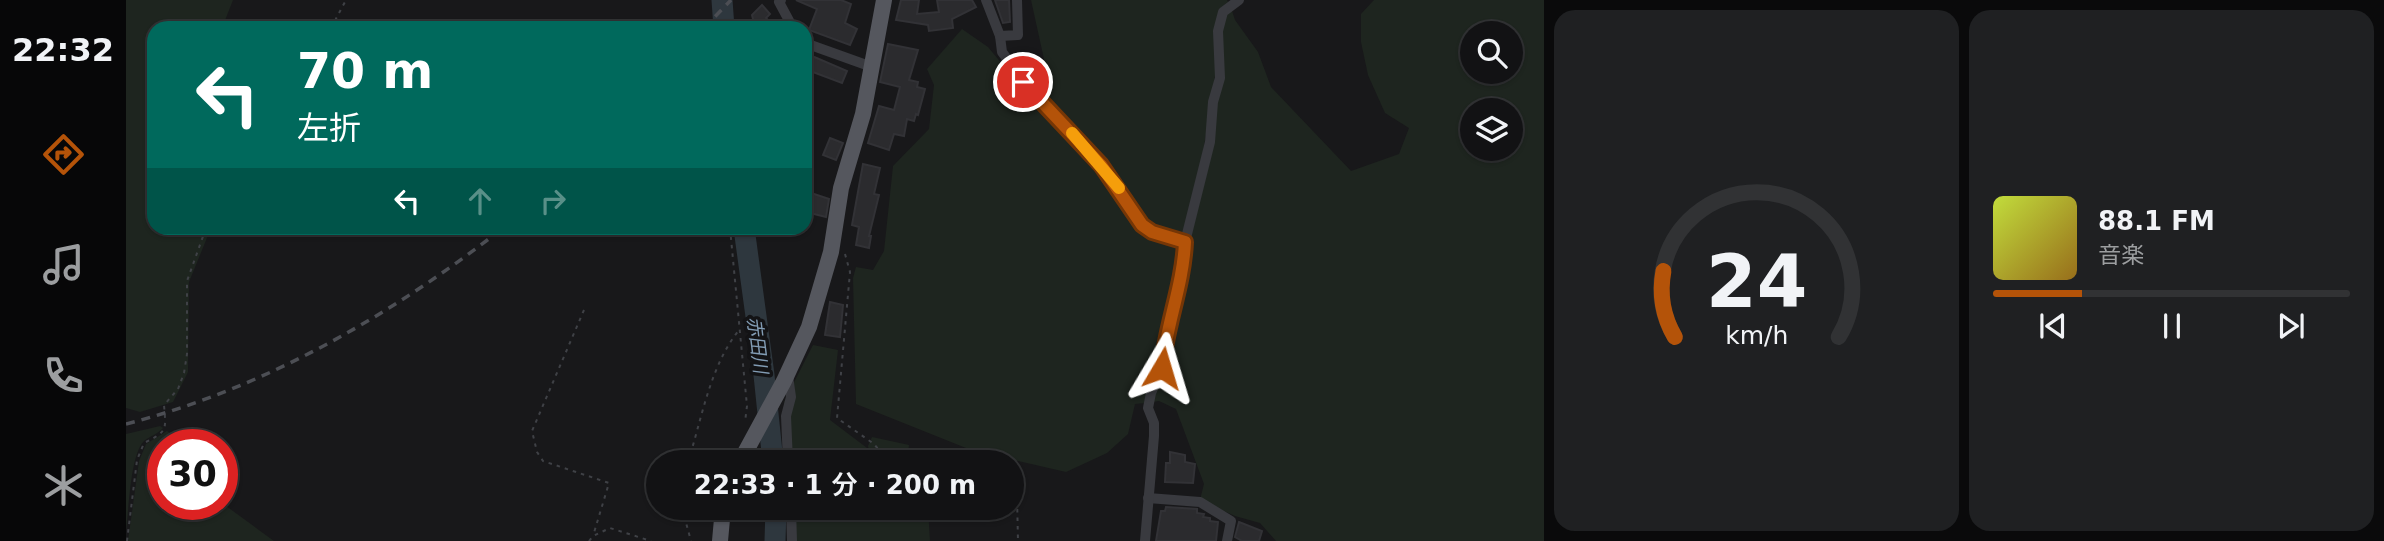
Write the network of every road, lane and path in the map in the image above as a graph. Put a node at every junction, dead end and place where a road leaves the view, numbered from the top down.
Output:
1 (346, 0) edge
2 (781, 0) edge
3 (884, 0) edge
4 (986, 0) edge
5 (1017, 0) edge
6 (1239, 0) edge
7 (335, 21) edge
8 (789, 21) edge
9 (1000, 36) junction
10 (812, 46) edge
11 (872, 67) junction
12 (203, 235) edge
13 (731, 235) edge
14 (1185, 242) junction
15 (843, 245) dead end
16 (584, 310) dead end
17 (740, 329) junction
18 (786, 377) junction
19 (749, 443) junction
20 (692, 450) edge
21 (746, 450) edge
22 (787, 450) edge
23 (879, 450) edge
24 (1148, 498) junction
25 (684, 520) edge
26 (722, 520) edge
27 (791, 520) edge
28 (1018, 520) edge
29 (593, 536) junction
30 (127, 541) edge
31 (589, 541) edge
32 (651, 541) edge
33 (691, 541) edge
34 (720, 541) edge
35 (792, 541) edge
36 (1018, 541) edge
37 (1145, 541) edge
38 (1227, 541) edge

1 - 7 path
2 - 8 street
3 - 11 main road
4 - 9 street
5 - 9 street
6 - 14 street
9 - 14 street
10 - 11 street
11 - 18 main road
12 - 30 path
13 - 17 path
14 - 24 street
15 - 23 path
16 - 29 path
17 - 19 path
17 - 20 path
18 - 19 main road
18 - 22 street
19 - 21 main road
24 - 37 street
24 - 38 street
25 - 33 path
26 - 34 main road
27 - 35 street
28 - 36 path
29 - 31 path
29 - 32 path

